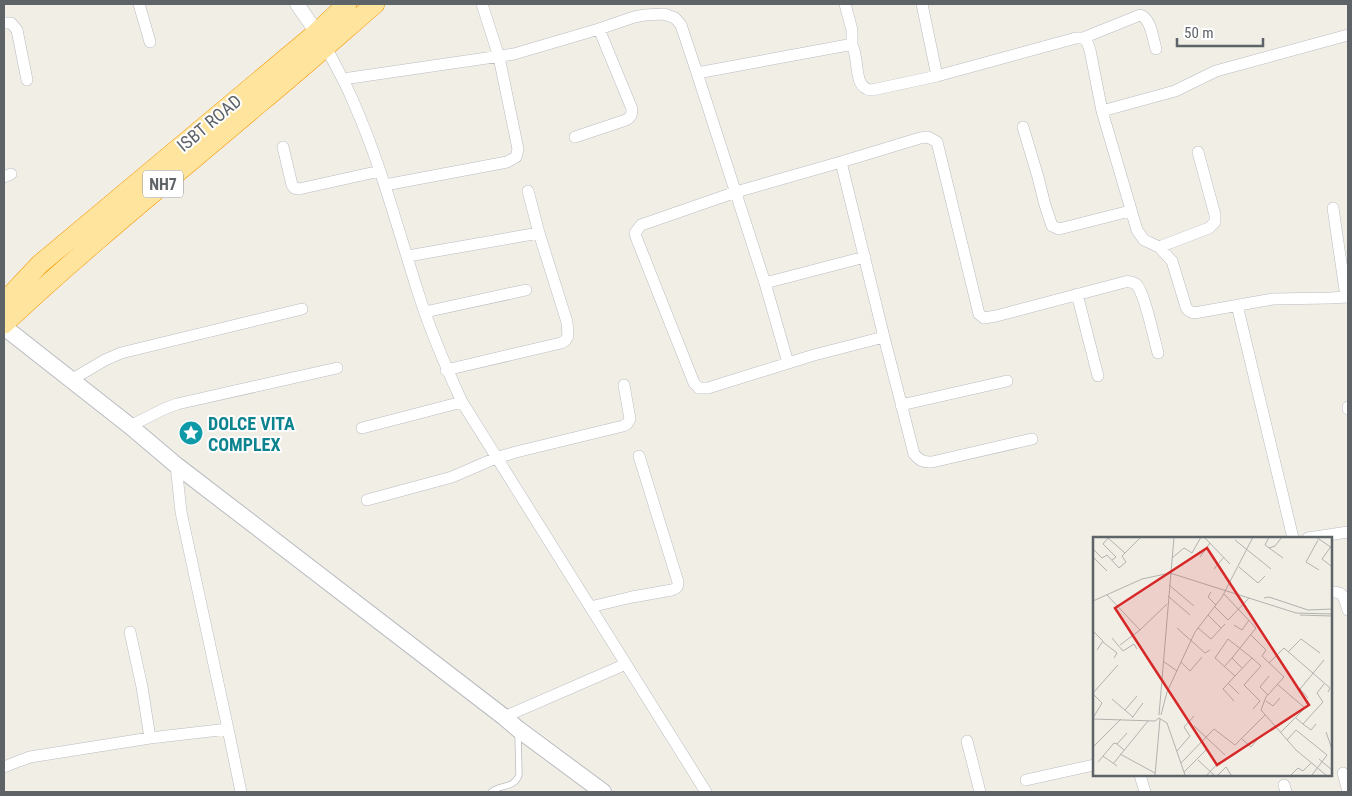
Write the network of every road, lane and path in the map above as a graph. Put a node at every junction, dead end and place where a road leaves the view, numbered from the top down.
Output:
1 (139, 4) edge
2 (297, 4) edge
3 (347, 4) edge
4 (375, 4) edge
5 (482, 4) edge
6 (845, 4) edge
7 (922, 4) edge
8 (4, 23) edge
9 (599, 29) junction
10 (1348, 36) edge
11 (1083, 38) junction
12 (321, 40) junction
13 (150, 42) dead end
14 (852, 45) junction
15 (1156, 49) dead end
16 (500, 57) junction
17 (697, 73) junction
18 (937, 76) junction
19 (343, 79) junction
20 (27, 80) dead end
21 (1102, 111) junction
22 (1023, 127) dead end
23 (574, 137) dead end
24 (283, 147) dead end
25 (1198, 152) dead end
26 (841, 162) junction
27 (380, 171) junction
28 (385, 185) junction
29 (528, 191) dead end
30 (736, 192) junction
31 (1333, 208) dead end
32 (1130, 210) junction
33 (539, 233) junction
34 (1159, 247) junction
35 (408, 256) junction
36 (865, 258) junction
37 (765, 283) junction
38 (526, 290) dead end
39 (1077, 294) junction
40 (1347, 297) edge
41 (4, 302) edge
42 (1237, 305) junction
43 (302, 309) dead end
44 (425, 312) junction
45 (4, 326) edge
46 (884, 336) junction
47 (1158, 353) dead end
48 (788, 363) junction
49 (337, 368) dead end
50 (446, 370) junction
51 (1098, 376) dead end
52 (71, 380) junction
53 (1007, 381) dead end
54 (624, 385) dead end
55 (462, 402) junction
56 (902, 406) junction
57 (130, 426) junction
58 (362, 428) dead end
59 (1032, 439) dead end
60 (639, 456) dead end
61 (496, 458) junction
62 (176, 465) junction
63 (367, 500) dead end
64 (1348, 532) edge
65 (1293, 537) edge
66 (1315, 537) edge
67 (1332, 592) edge
68 (590, 607) junction
69 (1348, 610) edge
70 (130, 632) dead end
71 (626, 664) junction
72 (504, 717) junction
73 (228, 729) junction
74 (518, 729) junction
75 (150, 738) junction
76 (967, 742) dead end
77 (1093, 765) edge
78 (4, 767) edge
79 (1343, 773) dead end
80 (1140, 776) edge
81 (1026, 780) dead end
82 (1348, 791) edge
83 (241, 792) edge
84 (491, 792) edge
85 (603, 792) edge
86 (706, 792) edge
87 (980, 792) edge
88 (1145, 792) edge

1 - 13 street
2 - 12 street
3 - 12 highway, ISBT ROAD / NH7
4 - 12 highway
5 - 16 street
6 - 14 street
7 - 18 street
8 - 20 street
9 - 16 street
9 - 17 street
9 - 23 street
10 - 21 street
11 - 15 street
11 - 18 street
11 - 21 street
12 - 19 street
12 - 41 highway, ISBT ROAD / NH7
12 - 45 highway, NH7
14 - 17 street
14 - 18 street
16 - 19 street
16 - 28 street
17 - 30 street
19 - 27 street
21 - 32 street
22 - 32 street
24 - 27 street
25 - 34 street
26 - 30 street
26 - 36 street
26 - 39 street
27 - 28 street
28 - 35 street
29 - 33 street
30 - 37 street
30 - 48 street
31 - 40 street
32 - 34 street
33 - 35 street
33 - 50 street
34 - 42 street
35 - 44 street
36 - 37 street
36 - 46 street
37 - 48 street
38 - 44 street
39 - 47 street
39 - 51 street
40 - 42 street
42 - 65 street
43 - 52 street
44 - 50 street
45 - 52 main road
46 - 48 street
46 - 56 street
49 - 57 street
50 - 55 street
52 - 57 main road
53 - 56 street
54 - 61 street
55 - 58 street
55 - 61 street
56 - 59 street
57 - 62 main road
60 - 68 street
61 - 63 street
61 - 68 street
62 - 72 main road
62 - 73 street
64 - 66 street
67 - 69 street
68 - 71 street
70 - 75 street
71 - 72 street
71 - 86 street
72 - 74 main road
73 - 75 street
73 - 83 street
74 - 84 lane
74 - 85 main road
75 - 78 street
76 - 87 street
77 - 81 street
79 - 82 street
80 - 88 street

